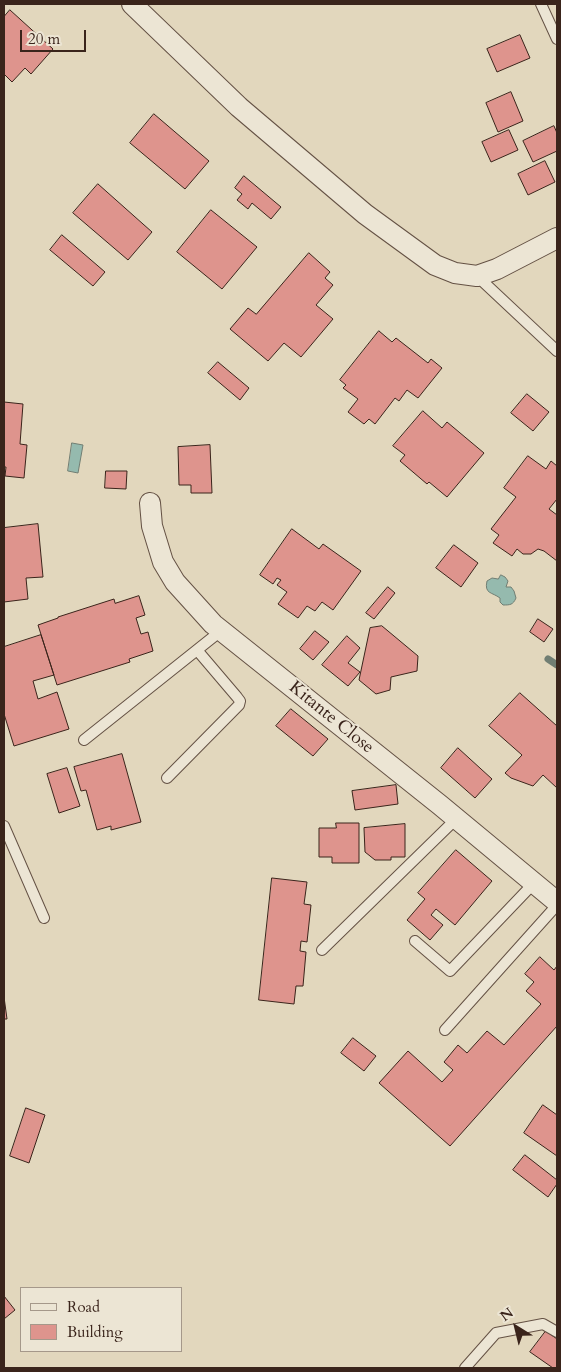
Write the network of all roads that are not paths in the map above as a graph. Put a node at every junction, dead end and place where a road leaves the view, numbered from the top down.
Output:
1 (132, 4) edge
2 (541, 4) edge
3 (557, 39) edge
4 (557, 238) edge
5 (477, 276) junction
6 (557, 351) edge
7 (150, 503) dead end
8 (222, 630) junction
9 (197, 650) junction
10 (84, 740) dead end
11 (167, 778) dead end
12 (456, 819) junction
13 (4, 826) edge
14 (534, 883) junction
15 (557, 904) edge
16 (44, 918) dead end
17 (415, 941) dead end
18 (322, 950) dead end
19 (445, 1030) dead end
20 (557, 1332) edge
21 (465, 1368) edge

1 - 5 street
2 - 3 lane
4 - 5 street
5 - 6 lane
7 - 8 street, Kitante Close
8 - 9 lane
8 - 12 street, Kitante Close
9 - 10 lane
9 - 11 lane
12 - 14 street, Kitante Close
12 - 18 lane
13 - 16 lane
14 - 15 street, Kitante Close
14 - 17 lane
15 - 19 lane
20 - 21 lane

